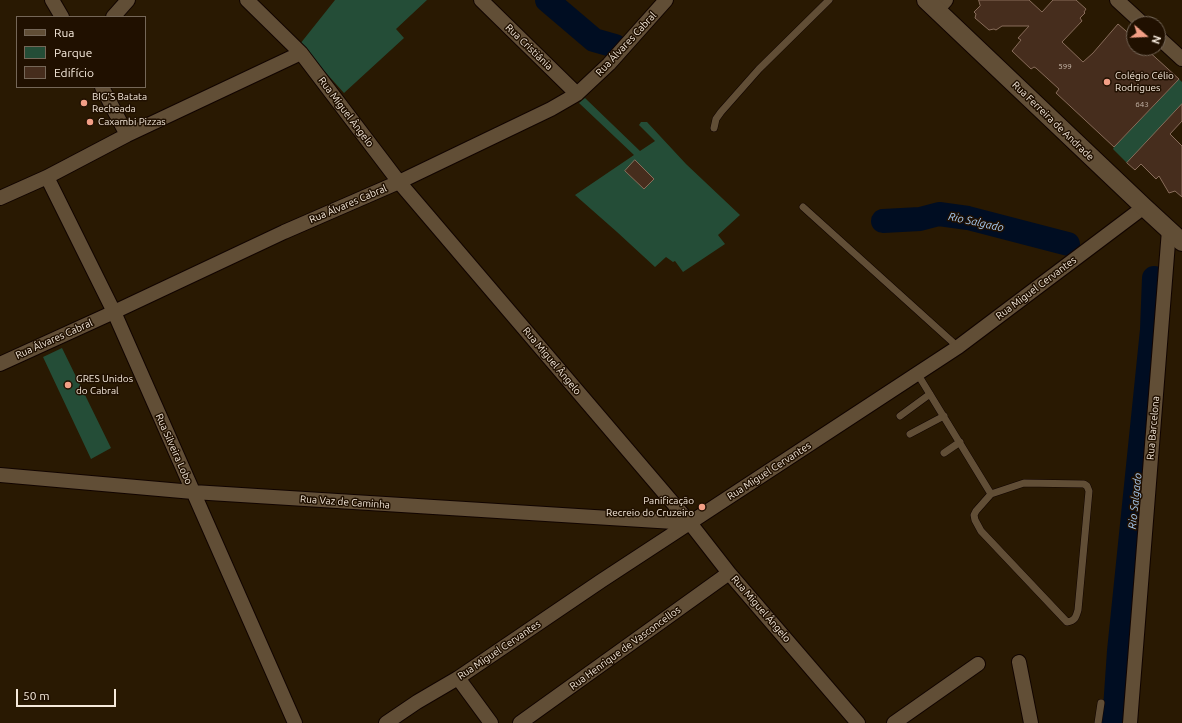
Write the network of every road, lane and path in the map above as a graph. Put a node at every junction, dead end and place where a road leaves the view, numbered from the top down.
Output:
1 (52, 0) edge
2 (128, 0) edge
3 (247, 0) edge
4 (480, 0) edge
5 (666, 0) edge
6 (829, 0) edge
7 (1117, 0) edge
8 (936, 4) edge
9 (61, 16) edge
10 (114, 16) edge
11 (1135, 16) edge
12 (1166, 44) edge
13 (300, 52) junction
14 (1182, 59) edge
15 (103, 88) edge
16 (577, 94) junction
17 (714, 128) dead end
18 (127, 135) junction
19 (47, 177) junction
20 (399, 182) junction
21 (0, 198) edge
22 (803, 207) dead end
23 (1144, 207) junction
24 (1169, 230) junction
25 (1182, 242) edge
26 (114, 312) junction
27 (958, 347) junction
28 (0, 364) edge
29 (918, 373) junction
30 (930, 394) junction
31 (900, 416) dead end
32 (944, 416) junction
33 (910, 434) dead end
34 (960, 442) junction
35 (944, 453) dead end
36 (0, 476) edge
37 (193, 492) junction
38 (991, 494) junction
39 (690, 523) junction
40 (729, 573) junction
41 (1018, 662) dead end
42 (978, 664) dead end
43 (458, 678) junction
44 (1100, 703) dead end
45 (295, 723) edge
46 (386, 723) edge
47 (491, 723) edge
48 (520, 723) edge
49 (858, 723) edge
50 (894, 723) edge
51 (1031, 723) edge
52 (1098, 723) edge
53 (1130, 723) edge

1 - 9 street
2 - 10 street
3 - 13 street, Rua Miguel Ângelo
4 - 16 street, Rua Cristiânia
5 - 16 street, Rua Álvares Cabral
6 - 17 lane
7 - 11 street
8 - 23 street, Rua Ferreira de Andrade
12 - 14 street
13 - 18 street
13 - 20 street, Rua Miguel Ângelo
15 - 18 street
16 - 20 street, Rua Álvares Cabral
18 - 19 street
19 - 21 street
19 - 26 street, Rua Silveira Lobo
20 - 26 street, Rua Álvares Cabral
20 - 39 street, Rua Miguel Ângelo
22 - 27 lane
23 - 24 street, Rua Ferreira de Andrade
23 - 27 street, Rua Miguel Cervantes
24 - 25 street, Rua Ferreira de Andrade
24 - 53 street, Rua Barcelona
26 - 28 street, Rua Álvares Cabral
26 - 37 street, Rua Silveira Lobo
27 - 29 street, Rua Miguel Cervantes
29 - 30 lane
29 - 39 street, Rua Miguel Cervantes
30 - 31 lane
30 - 32 lane
32 - 33 lane
32 - 34 lane
34 - 35 lane
34 - 38 lane
36 - 37 street, Rua Vaz de Caminha
37 - 39 street, Rua Vaz de Caminha
37 - 45 street, Rua Silveira Lobo
38 - 38 lane
39 - 40 street, Rua Miguel Ângelo
39 - 43 street, Rua Miguel Cervantes
40 - 48 street, Rua Henrique de Vasconcellos
40 - 49 street, Rua Miguel Ângelo
41 - 51 street
42 - 50 street
43 - 46 street, Rua Miguel Cervantes
43 - 47 street
44 - 52 lane

